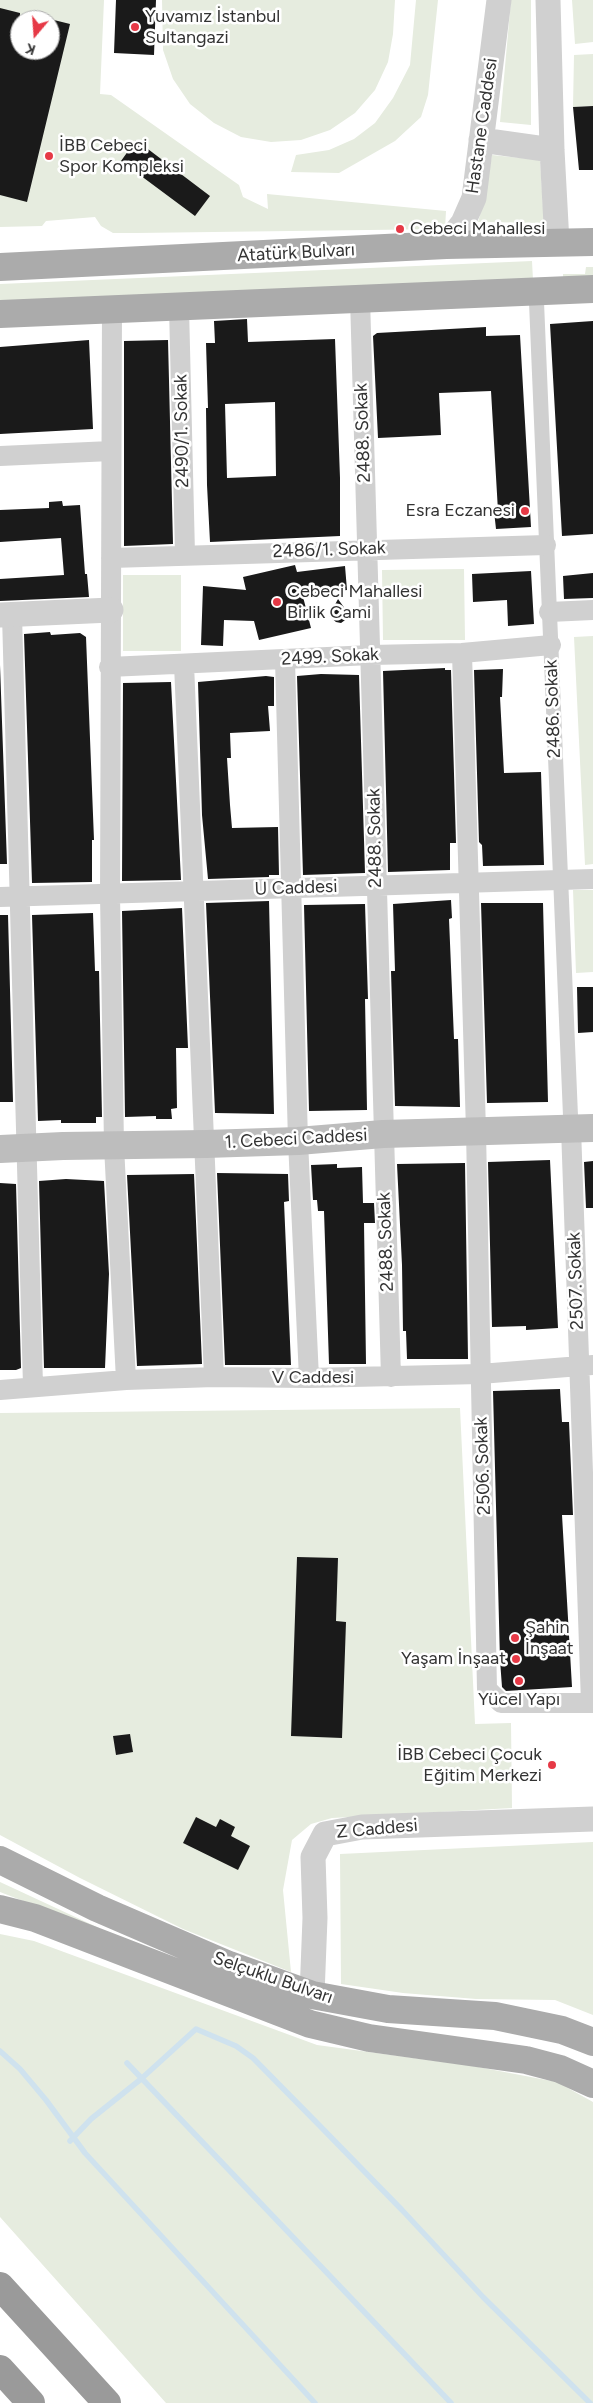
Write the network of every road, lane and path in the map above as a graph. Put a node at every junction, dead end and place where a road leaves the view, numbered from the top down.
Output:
1 (499, 0) edge
2 (548, 0) edge
3 (481, 140) junction
4 (552, 150) junction
5 (593, 242) edge
6 (557, 243) junction
7 (446, 245) junction
8 (0, 267) edge
9 (593, 289) edge
10 (536, 290) junction
11 (360, 298) junction
12 (179, 307) junction
13 (112, 308) junction
14 (0, 314) edge
15 (111, 451) junction
16 (0, 456) edge
17 (546, 545) junction
18 (367, 549) junction
19 (185, 554) junction
20 (111, 558) junction
21 (111, 610) junction
22 (593, 610) edge
23 (549, 612) junction
24 (6, 615) edge
25 (551, 645) junction
26 (462, 653) junction
27 (371, 655) junction
28 (285, 660) junction
29 (184, 664) junction
30 (109, 667) junction
31 (593, 879) edge
32 (560, 880) junction
33 (470, 882) junction
34 (376, 885) junction
35 (291, 888) junction
36 (192, 890) junction
37 (110, 894) junction
38 (0, 897) edge
39 (20, 897) junction
40 (582, 1128) edge
41 (476, 1131) junction
42 (383, 1134) junction
43 (298, 1140) junction
44 (206, 1144) junction
45 (114, 1146) junction
46 (13, 1149) edge
47 (586, 1364) edge
48 (480, 1374) junction
49 (214, 1377) junction
50 (390, 1377) junction
51 (309, 1378) junction
52 (126, 1380) junction
53 (33, 1386) junction
54 (0, 1390) edge
55 (592, 1703) edge
56 (593, 1819) edge
57 (0, 1860) edge
58 (0, 1909) edge
59 (312, 1995) junction
60 (593, 2042) edge
61 (593, 2084) edge
62 (0, 2286) edge
63 (0, 2369) edge
64 (31, 2403) edge
65 (107, 2403) edge

1 - 3 street, Hastane Caddesi
2 - 4 street
3 - 4 street
3 - 7 street, Hastane Caddesi
4 - 6 street
5 - 6 main road, Atatürk Bulvarı
6 - 7 main road, Atatürk Bulvarı
7 - 8 main road, Atatürk Bulvarı
9 - 10 main road
10 - 11 main road
10 - 17 street, 2486. Sokak
11 - 12 main road
11 - 18 street, 2488. Sokak
12 - 13 main road
12 - 19 street, 2490/1. Sokak
13 - 14 main road
13 - 15 street
15 - 16 street
15 - 20 street
17 - 18 street, 2486/1. Sokak
17 - 23 street, 2486. Sokak
18 - 19 street, 2486/1. Sokak
18 - 27 street, 2488. Sokak
19 - 20 street, 2486/1. Sokak
20 - 21 street
21 - 24 street
21 - 30 street
22 - 23 street
23 - 25 street, 2486. Sokak
24 - 39 street
25 - 26 street, 2499. Sokak
25 - 32 street, 2486. Sokak
26 - 27 street, 2499. Sokak
26 - 33 street, 2506. Sokak
27 - 28 street, 2499. Sokak
27 - 34 street, 2488. Sokak
28 - 29 street, 2499. Sokak
28 - 35 street
29 - 30 street, 2499. Sokak
29 - 36 street
30 - 37 street
31 - 32 street, U Caddesi
32 - 33 street, U Caddesi
32 - 40 street, 2486. Sokak
33 - 34 street, U Caddesi
33 - 41 street, 2506. Sokak
34 - 35 street, U Caddesi
34 - 42 street, 2488. Sokak
35 - 36 street, U Caddesi
35 - 43 street
36 - 37 street, U Caddesi
36 - 44 street
37 - 39 street, U Caddesi
37 - 45 street
38 - 39 street, U Caddesi
39 - 46 street
40 - 41 main road, 1. Cebeci Caddesi
40 - 47 street, 2507. Sokak
41 - 42 main road, 1. Cebeci Caddesi
41 - 48 street, 2506. Sokak
42 - 43 main road, 1. Cebeci Caddesi
42 - 50 street, 2488. Sokak
43 - 44 main road, 1. Cebeci Caddesi
43 - 51 street
44 - 45 main road, 1. Cebeci Caddesi
44 - 49 street
45 - 46 main road, 1. Cebeci Caddesi
45 - 52 street
46 - 53 street
47 - 48 street, V Caddesi
47 - 55 street, 2507. Sokak
48 - 50 street, V Caddesi
48 - 55 street, 2506. Sokak
49 - 51 street, V Caddesi
49 - 52 street, V Caddesi
50 - 51 street, V Caddesi
52 - 53 street, V Caddesi
53 - 54 street, V Caddesi
56 - 59 street, Z Caddesi
57 - 59 main road, Selçuklu Bulvarı
58 - 61 main road, Selçuklu Bulvarı
59 - 60 main road, Selçuklu Bulvarı
62 - 65 highway
63 - 64 highway

